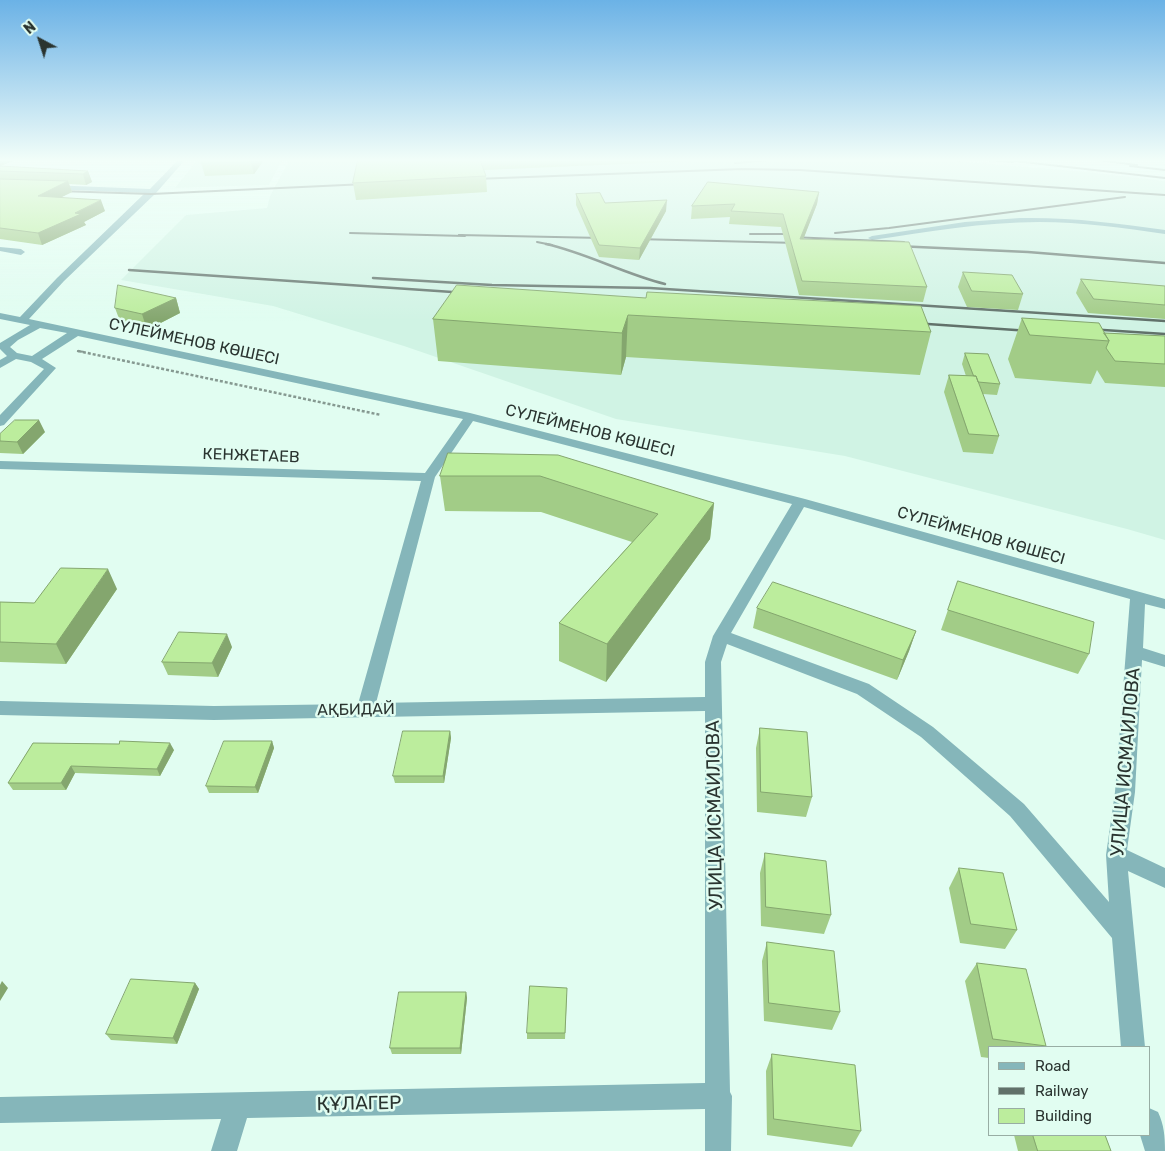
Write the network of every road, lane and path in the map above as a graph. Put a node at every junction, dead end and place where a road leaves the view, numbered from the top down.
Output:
1 (129, 214) edge
2 (1165, 232) edge
3 (872, 238) dead end
4 (0, 249) edge
5 (21, 252) dead end
6 (0, 316) edge
7 (22, 321) junction
8 (38, 325) junction
9 (75, 334) junction
10 (53, 346) junction
11 (2, 347) edge
12 (14, 356) junction
13 (34, 360) junction
14 (0, 365) edge
15 (384, 416) dead end
16 (470, 417) junction
17 (0, 422) edge
18 (0, 465) edge
19 (429, 477) junction
20 (800, 502) junction
21 (1138, 596) junction
22 (1165, 604) edge
23 (720, 636) junction
24 (1135, 652) junction
25 (1165, 661) edge
26 (713, 704) junction
27 (0, 708) edge
28 (365, 710) junction
29 (1116, 855) junction
30 (1165, 878) edge
31 (1123, 934) junction
32 (1132, 1046) edge
33 (719, 1096) junction
34 (237, 1107) junction
35 (0, 1110) edge
36 (1150, 1124) edge
37 (224, 1151) edge
38 (718, 1151) edge
39 (1158, 1151) edge

1 - 7 street
2 - 3 street
4 - 5 street
6 - 7 street, СҮЛЕЙМЕНОВ КӨШЕСІ
7 - 8 street, СҮЛЕЙМЕНОВ КӨШЕСІ
8 - 9 street, СҮЛЕЙМЕНОВ КӨШЕСІ
8 - 11 street
9 - 10 street
9 - 16 street, СҮЛЕЙМЕНОВ КӨШЕСІ
10 - 13 street
10 - 15 path
11 - 12 street
12 - 13 street
12 - 14 street
13 - 17 street
16 - 19 street
16 - 20 street, СҮЛЕЙМЕНОВ КӨШЕСІ
18 - 19 street, КЕНЖЕТАЕВ
19 - 28 street
20 - 21 street, СҮЛЕЙМЕНОВ КӨШЕСІ
20 - 23 street, УЛИЦА ИСМАИЛОВА
21 - 22 street, СҮЛЕЙМЕНОВ КӨШЕСІ
21 - 24 street, УЛИЦА ИСМАИЛОВА
23 - 26 street, УЛИЦА ИСМАИЛОВА
23 - 31 street
24 - 25 street
24 - 29 street, УЛИЦА ИСМАИЛОВА
26 - 28 street, АҚБИДАЙ
26 - 33 street, УЛИЦА ИСМАИЛОВА
27 - 28 street, АҚБИДАЙ
29 - 30 street
29 - 31 street, УЛИЦА ИСМАИЛОВА
31 - 32 street, УЛИЦА ИСМАИЛОВА
33 - 34 street, ҚҰЛАГЕР
33 - 38 street, УЛИЦА ИСМАИЛОВА
34 - 35 street, ҚҰЛАГЕР
34 - 37 street
36 - 39 street

